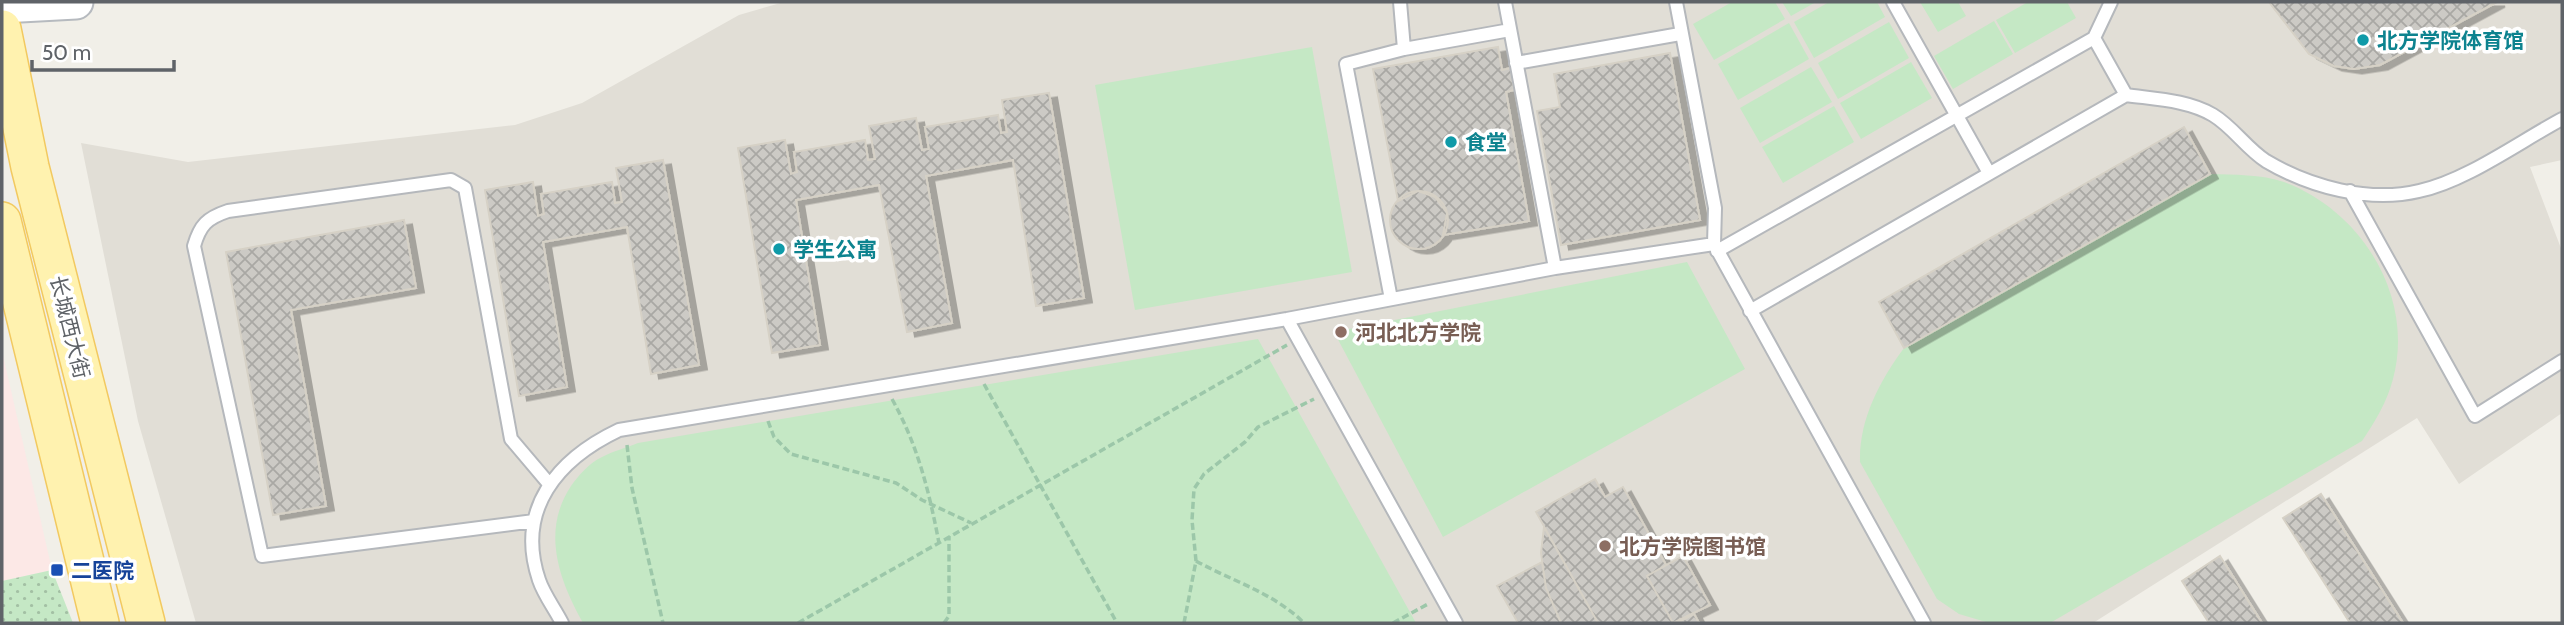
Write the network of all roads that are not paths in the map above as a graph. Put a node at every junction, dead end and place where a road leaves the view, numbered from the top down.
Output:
1 (75, 2) edge
2 (1400, 2) edge
3 (1505, 2) edge
4 (1676, 2) edge
5 (1893, 2) edge
6 (2111, 2) edge
7 (2, 6) edge
8 (2, 30) edge
9 (1510, 30) junction
10 (1680, 34) junction
11 (2094, 38) junction
12 (1404, 49) junction
13 (1516, 63) junction
14 (2126, 95) junction
15 (1956, 116) junction
16 (2562, 119) edge
17 (1989, 173) junction
18 (2350, 191) junction
19 (2, 221) edge
20 (1716, 247) junction
21 (1555, 268) junction
22 (1391, 299) junction
23 (1750, 312) junction
24 (1286, 319) junction
25 (2562, 361) edge
26 (550, 485) junction
27 (534, 521) junction
28 (100, 623) edge
29 (145, 623) edge
30 (562, 623) edge
31 (1456, 623) edge
32 (1924, 623) edge

1 - 7 main road
2 - 12 lane
3 - 9 lane
4 - 10 lane
5 - 15 lane
6 - 11 lane
8 - 29 main road, 长城西大街
9 - 12 lane
9 - 13 lane
10 - 13 lane
10 - 20 lane
11 - 14 lane
11 - 15 lane
12 - 22 lane
13 - 21 lane
14 - 17 lane
14 - 18 lane
15 - 17 lane
15 - 20 lane
16 - 18 lane
17 - 23 lane
18 - 25 lane
19 - 28 main road, 长城西大街
20 - 21 lane
20 - 23 lane
21 - 22 lane
22 - 24 lane
23 - 32 lane
24 - 26 lane
24 - 31 lane
26 - 27 lane
26 - 27 lane
27 - 30 lane

